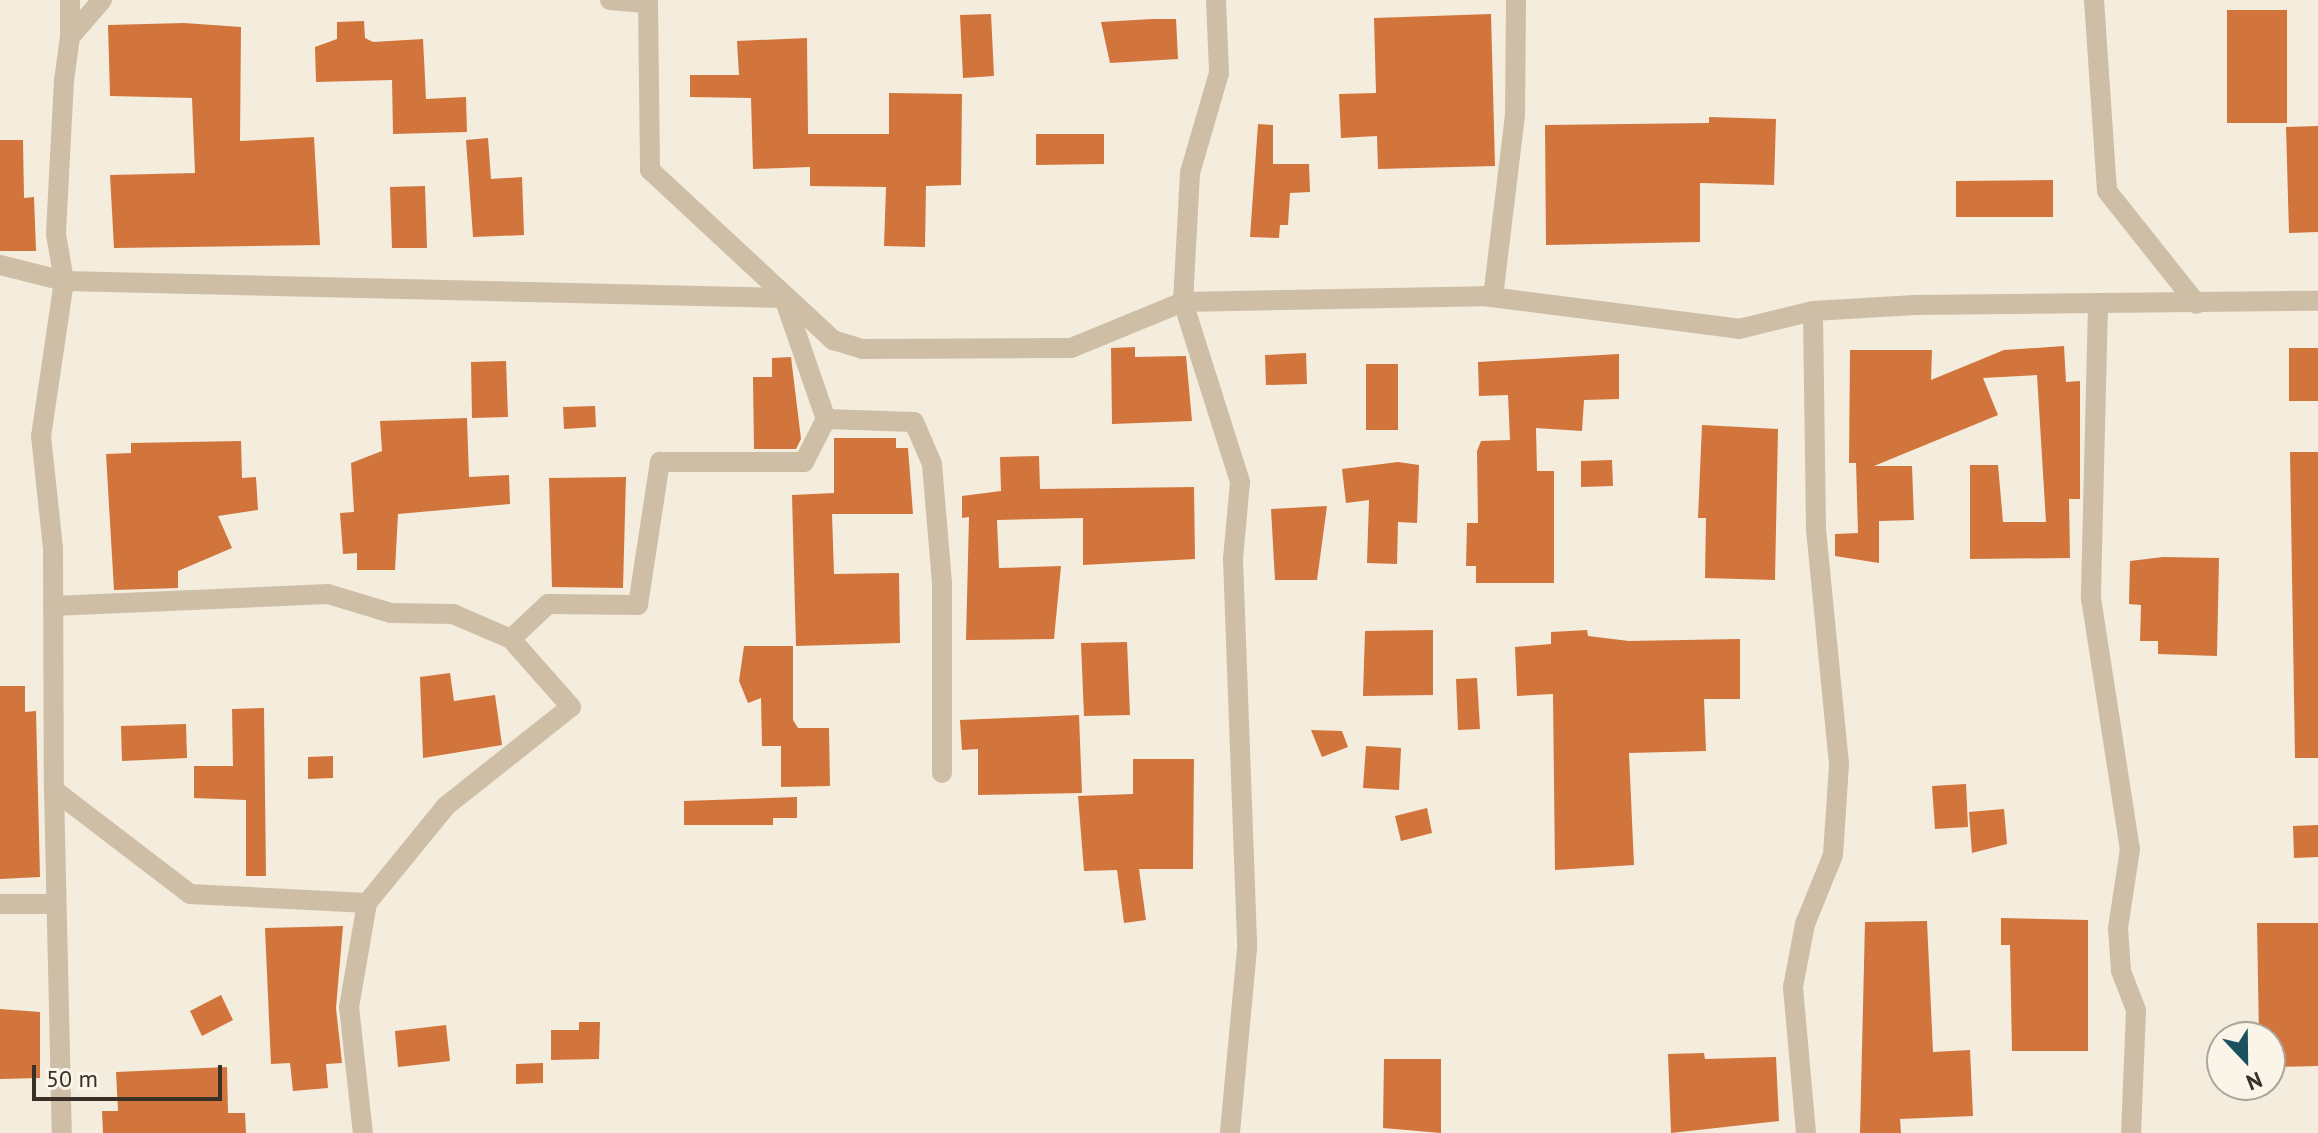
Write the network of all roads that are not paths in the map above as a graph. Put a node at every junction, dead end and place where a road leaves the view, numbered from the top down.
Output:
1 (70, 0) edge
2 (102, 0) edge
3 (610, 0) edge
4 (1216, 0) edge
5 (1516, 0) edge
6 (2094, 0) edge
7 (70, 37) junction
8 (0, 265) edge
9 (64, 281) junction
10 (1493, 297) junction
11 (784, 298) junction
12 (2318, 301) edge
13 (1183, 302) junction
14 (2197, 304) junction
15 (2098, 305) junction
16 (1813, 311) junction
17 (826, 419) junction
18 (53, 606) junction
19 (511, 639) junction
20 (942, 773) dead end
21 (54, 790) junction
22 (367, 903) junction
23 (0, 904) edge
24 (54, 904) junction
25 (62, 1133) edge
26 (363, 1133) edge
27 (1230, 1133) edge
28 (1806, 1133) edge
29 (2131, 1133) edge

1 - 7 street
2 - 7 street
3 - 11 street
4 - 13 street
5 - 10 street
6 - 14 street
7 - 9 street
8 - 9 street
9 - 11 street
9 - 18 street
10 - 13 street
10 - 16 street
11 - 13 street
11 - 17 street
12 - 14 street
13 - 27 street
14 - 15 street
15 - 16 street
15 - 29 street
16 - 28 street
17 - 19 street
17 - 20 street
18 - 19 street
18 - 21 street
19 - 22 street
21 - 22 street
21 - 24 street
22 - 26 street
23 - 24 street
24 - 25 street

